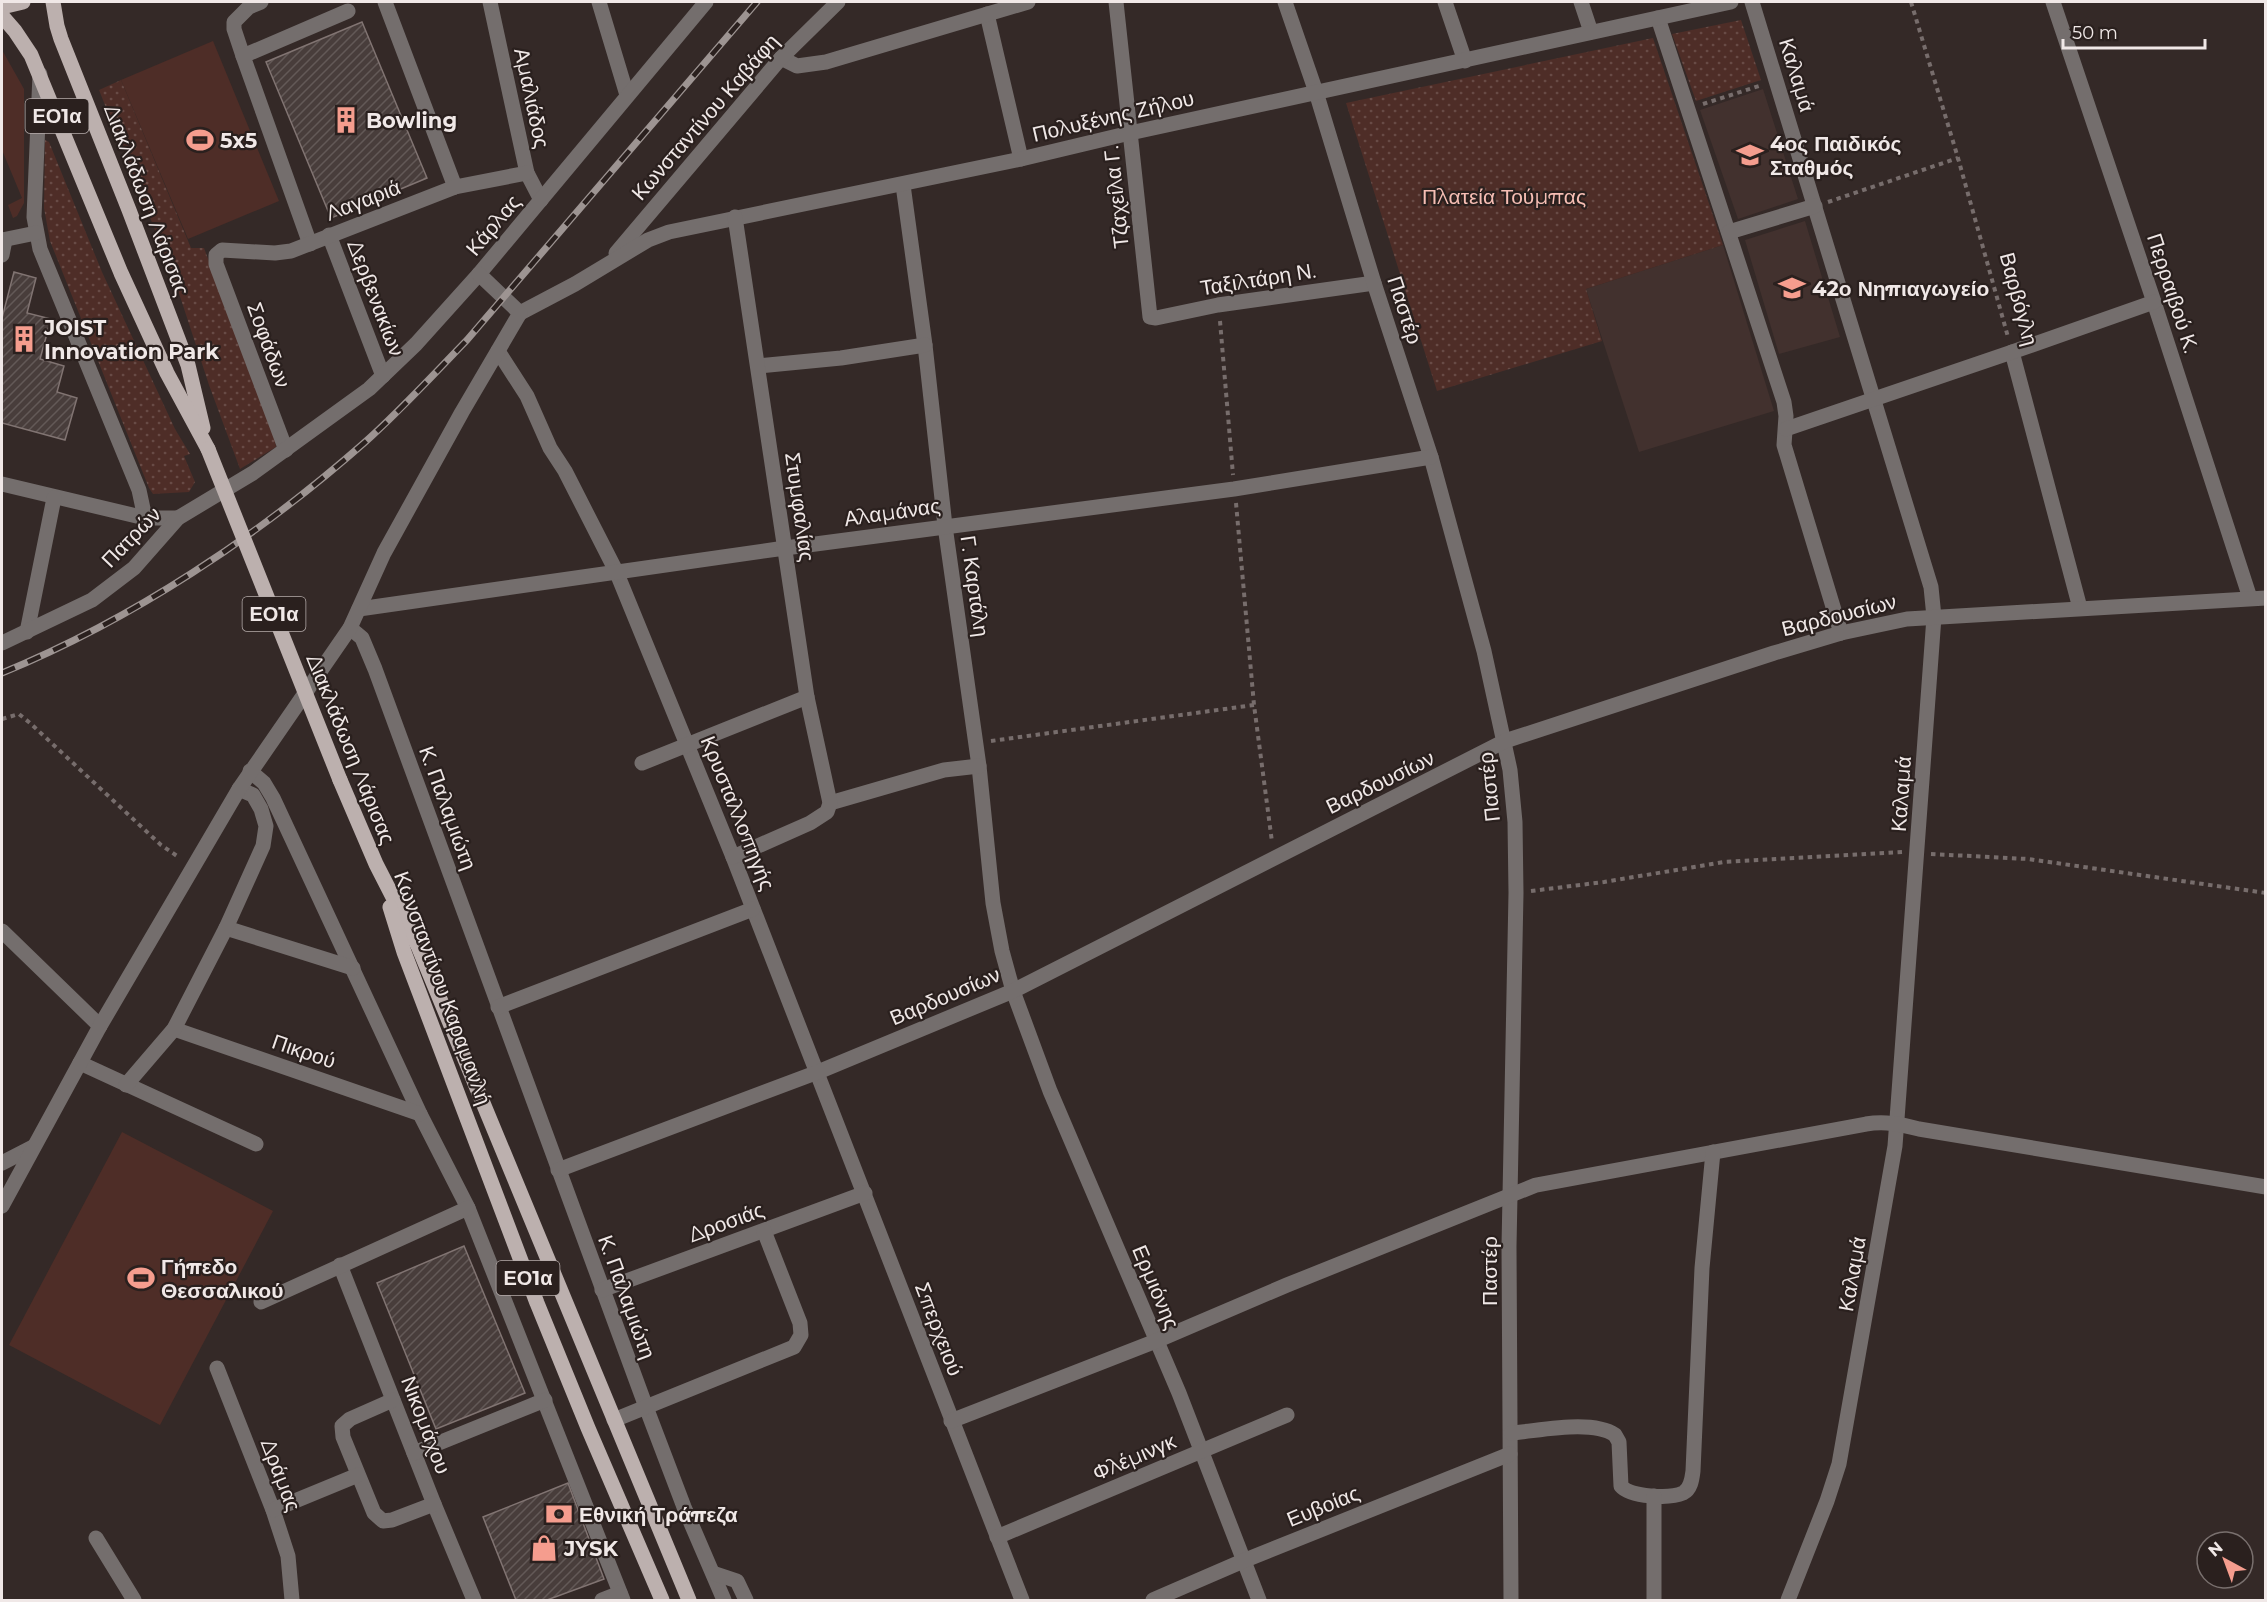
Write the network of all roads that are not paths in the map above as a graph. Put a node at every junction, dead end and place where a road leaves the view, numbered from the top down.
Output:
1 (23, 2) edge
2 (53, 2) edge
3 (261, 2) edge
4 (385, 2) edge
5 (490, 2) edge
6 (599, 2) edge
7 (706, 2) edge
8 (838, 2) edge
9 (1028, 2) edge
10 (1116, 2) edge
11 (1285, 2) edge
12 (1445, 2) edge
13 (1581, 2) edge
14 (1726, 2) edge
15 (1752, 2) edge
16 (2053, 2) edge
17 (2, 6) edge
18 (348, 11) dead end
19 (987, 14) junction
20 (2, 16) edge
21 (1658, 18) junction
22 (1591, 32) junction
23 (243, 56) junction
24 (781, 58) junction
25 (1464, 61) junction
26 (40, 74) junction
27 (1316, 92) junction
28 (627, 95) junction
29 (1130, 133) junction
30 (1022, 159) junction
31 (527, 173) junction
32 (903, 184) junction
33 (455, 187) junction
34 (541, 200) junction
35 (1815, 206) junction
36 (735, 217) junction
37 (1729, 232) junction
38 (36, 233) junction
39 (329, 235) junction
40 (3, 240) edge
41 (310, 244) junction
42 (2, 255) edge
43 (216, 255) joint
44 (608, 263) junction
45 (479, 274) junction
46 (1374, 283) junction
47 (2154, 302) junction
48 (520, 313) junction
49 (1150, 316) joint
50 (925, 345) junction
51 (498, 351) junction
52 (2012, 352) junction
53 (758, 366) junction
54 (383, 376) junction
55 (1873, 400) junction
56 (1786, 429) junction
57 (208, 449) junction
58 (286, 450) junction
59 (1431, 457) junction
60 (2, 484) edge
61 (54, 498) junction
62 (145, 518) junction
63 (178, 518) junction
64 (945, 526) junction
65 (785, 548) junction
66 (616, 572) junction
67 (2258, 598) edge
68 (2080, 608) junction
69 (359, 609) junction
70 (1934, 617) junction
71 (351, 628) junction
72 (27, 632) junction
73 (1841, 633) junction
74 (2, 643) edge
75 (807, 697) junction
76 (1505, 741) junction
77 (688, 744) junction
78 (642, 763) dead end
79 (979, 766) junction
80 (250, 771) junction
81 (239, 789) junction
82 (830, 803) junction
83 (733, 857) junction
84 (376, 864) junction
85 (753, 909) junction
86 (226, 928) junction
87 (2, 931) edge
88 (353, 968) junction
89 (1013, 991) junction
90 (498, 1006) junction
91 (100, 1026) junction
92 (174, 1029) junction
93 (80, 1062) junction
94 (818, 1072) junction
95 (126, 1085) junction
96 (420, 1114) junction
97 (1897, 1123) junction
98 (256, 1144) dead end
99 (33, 1147) junction
100 (1713, 1152) junction
101 (2, 1163) edge
102 (558, 1170) junction
103 (2265, 1186) edge
104 (865, 1193) junction
105 (1511, 1196) junction
106 (2, 1206) edge
107 (468, 1208) junction
108 (764, 1231) junction
109 (340, 1265) junction
110 (602, 1290) junction
111 (261, 1302) dead end
112 (1156, 1341) junction
113 (217, 1368) dead end
114 (393, 1400) junction
115 (545, 1400) junction
116 (646, 1407) junction
117 (1287, 1415) dead end
118 (614, 1420) junction
119 (951, 1421) junction
120 (1511, 1433) junction
121 (1200, 1451) junction
122 (414, 1454) junction
123 (1510, 1454) junction
124 (358, 1475) junction
125 (1654, 1496) junction
126 (434, 1504) junction
127 (273, 1510) junction
128 (997, 1537) junction
129 (96, 1538) dead end
130 (1243, 1561) junction
131 (713, 1574) junction
132 (622, 1597) edge
133 (134, 1600) edge
134 (292, 1600) edge
135 (474, 1600) edge
136 (602, 1600) edge
137 (662, 1600) edge
138 (689, 1600) edge
139 (724, 1600) edge
140 (746, 1600) edge
141 (1022, 1600) edge
142 (1153, 1600) edge
143 (1259, 1600) edge
144 (1511, 1600) edge
145 (1654, 1600) edge
146 (1788, 1600) edge

1 - 17 main road
2 - 57 main road, Διακλάδωση Λάρισας / ΕΟ1α
3 - 23 street
4 - 33 street
5 - 31 street, Αμαλιάδος
6 - 28 street
7 - 28 street, Κάρλας
8 - 24 street, Κωνσταντίνου Καβάφη
9 - 19 street
10 - 29 street, Τζαχείλα Γ.
11 - 27 street, Παστέρ
12 - 25 street
13 - 22 street
14 - 21 street, Πολυξένης Ζήλου
15 - 35 street, Καλαμά
16 - 47 street, Περραιβού Κ.
18 - 23 street
19 - 24 street
19 - 30 street
20 - 26 main road, Διακλάδωση Λάρισας / ΕΟ1α
21 - 22 street, Πολυξένης Ζήλου
21 - 37 street
22 - 25 street, Πολυξένης Ζήλου
23 - 41 street
24 - 44 street, Κωνσταντίνου Καβάφη
25 - 27 street, Πολυξένης Ζήλου
26 - 38 street
26 - 57 main road, Διακλάδωση Λάρισας / ΕΟ1α
27 - 29 street, Πολυξένης Ζήλου
27 - 46 street, Παστέρ
28 - 34 street, Κάρλας
29 - 30 street, Πολυξένης Ζήλου
29 - 49 street, Τζαχείλα Γ.
30 - 32 street, Πολυξένης Ζήλου
31 - 33 street, Λαγαριά
31 - 34 street, Αμαλιάδος
32 - 36 street, Πολυξένης Ζήλου
32 - 50 street, Γ. Καρτάλη
33 - 39 street, Λαγαριά
34 - 45 street, Κάρλας
35 - 37 street
35 - 55 street, Καλαμά
36 - 44 street, Πολυξένης Ζήλου
36 - 53 street, Στυμφαλίας
37 - 56 street
38 - 40 street
38 - 62 street
39 - 41 street, Λαγαριά
39 - 54 street, Δερβενακίων
40 - 42 street
41 - 43 street, Λαγαριά
43 - 58 street, Σοφάδων
44 - 48 street, Πολυξένης Ζήλου
45 - 48 street
45 - 54 street, Κάρλας
46 - 49 street, Ταξιλτάρη Ν.
46 - 59 street, Παστέρ
47 - 52 street
47 - 67 street, Περραιβού Κ.
48 - 51 street
50 - 53 street
50 - 64 street, Γ. Καρτάλη
51 - 66 street, Κρυσταλλοπηγής
51 - 69 street
52 - 55 street
52 - 68 street, Βαρβόγλη
53 - 65 street, Στυμφαλίας
54 - 58 street, Κάρλας
55 - 56 street
55 - 70 street, Καλαμά
56 - 73 street
57 - 84 main road, Διακλάδωση Λάρισας / ΕΟ1α, bridge
58 - 63 street, Πατρών
59 - 64 street, Αλαμάνας
59 - 76 street, Παστέρ
60 - 61 street
61 - 62 street
61 - 72 street
62 - 63 street
63 - 72 street, Πατρών
64 - 65 street, Αλαμάνας
64 - 79 street, Γ. Καρτάλη
65 - 66 street, Αλαμάνας
65 - 75 street, Στυμφαλίας
66 - 69 street, Αλαμάνας
66 - 77 street, Κρυσταλλοπηγής
67 - 68 street, Βαρδουσίων
68 - 70 street, Βαρδουσίων
69 - 71 street
70 - 73 street, Βαρδουσίων
70 - 97 street, Καλαμά
71 - 80 street
71 - 90 street, Κ. Παλαμιώτη
72 - 74 street, Πατρών
73 - 76 street, Βαρδουσίων
75 - 77 street
75 - 82 street, Στυμφαλίας
76 - 89 street, Βαρδουσίων
76 - 105 street, Παστέρ
77 - 78 street
77 - 83 street, Κρυσταλλοπηγής
79 - 82 street
79 - 89 street, Γ. Καρτάλη
80 - 81 street
80 - 88 street
81 - 86 street
81 - 91 street
82 - 83 street
83 - 85 street, Κρυσταλλοπηγής
84 - 118 main road, Κωνσταντίνου Καραμανλή / ΕΟ1α
84 - 137 main road, Κωνσταντίνου Καραμανλή / ΕΟ1α
85 - 90 street
85 - 94 street, Κρυσταλλοπηγής
86 - 88 street
86 - 92 street
87 - 91 street
88 - 96 street
89 - 94 street, Βαρδουσίων
89 - 112 street, Ερμιόνης
90 - 102 street, Κ. Παλαμιώτη
91 - 93 street
92 - 95 street
92 - 96 street, Πικρού
93 - 95 street
93 - 99 street
94 - 102 street, Βαρδουσίων
94 - 104 street, Σπερχειού
95 - 98 street
96 - 107 street
97 - 100 street
97 - 103 street
97 - 146 street, Καλαμά
99 - 101 street
99 - 106 street
100 - 105 street
100 - 125 street
102 - 110 street, Κ. Παλαμιώτη
104 - 108 street, Δροσιάς
104 - 119 street, Σπερχειού
105 - 112 street
105 - 120 street, Παστέρ
107 - 109 street
107 - 115 street
108 - 110 street, Δροσιάς
108 - 116 street
109 - 111 street
109 - 114 street, Νικομάχου
110 - 116 street, Κ. Παλαμιώτη
112 - 119 street
112 - 121 street, Ερμιόνης
113 - 127 street, Δράμας
114 - 122 street, Νικομάχου
114 - 124 street
115 - 122 street
115 - 132 street
116 - 118 street
116 - 131 street, Κ. Παλαμιώτη
117 - 121 street, Φλέμινγκ
118 - 138 main road, Κωνσταντίνου Καραμανλή / ΕΟ1α
119 - 128 street, Σπερχειού
120 - 123 street, Παστέρ
120 - 125 street
121 - 128 street, Φλέμινγκ
121 - 130 street, Ερμιόνης
122 - 126 street, Νικομάχου
123 - 130 street, Ευβοίας
123 - 144 street, Παστέρ
124 - 126 street
124 - 127 street
125 - 145 street
126 - 135 street, Νικομάχου
127 - 134 street, Δράμας
128 - 141 street, Σπερχειού
129 - 133 street
130 - 142 street, Ευβοίας
130 - 143 street, Ερμιόνης
131 - 139 street, Κ. Παλαμιώτη
131 - 140 street
132 - 136 street

